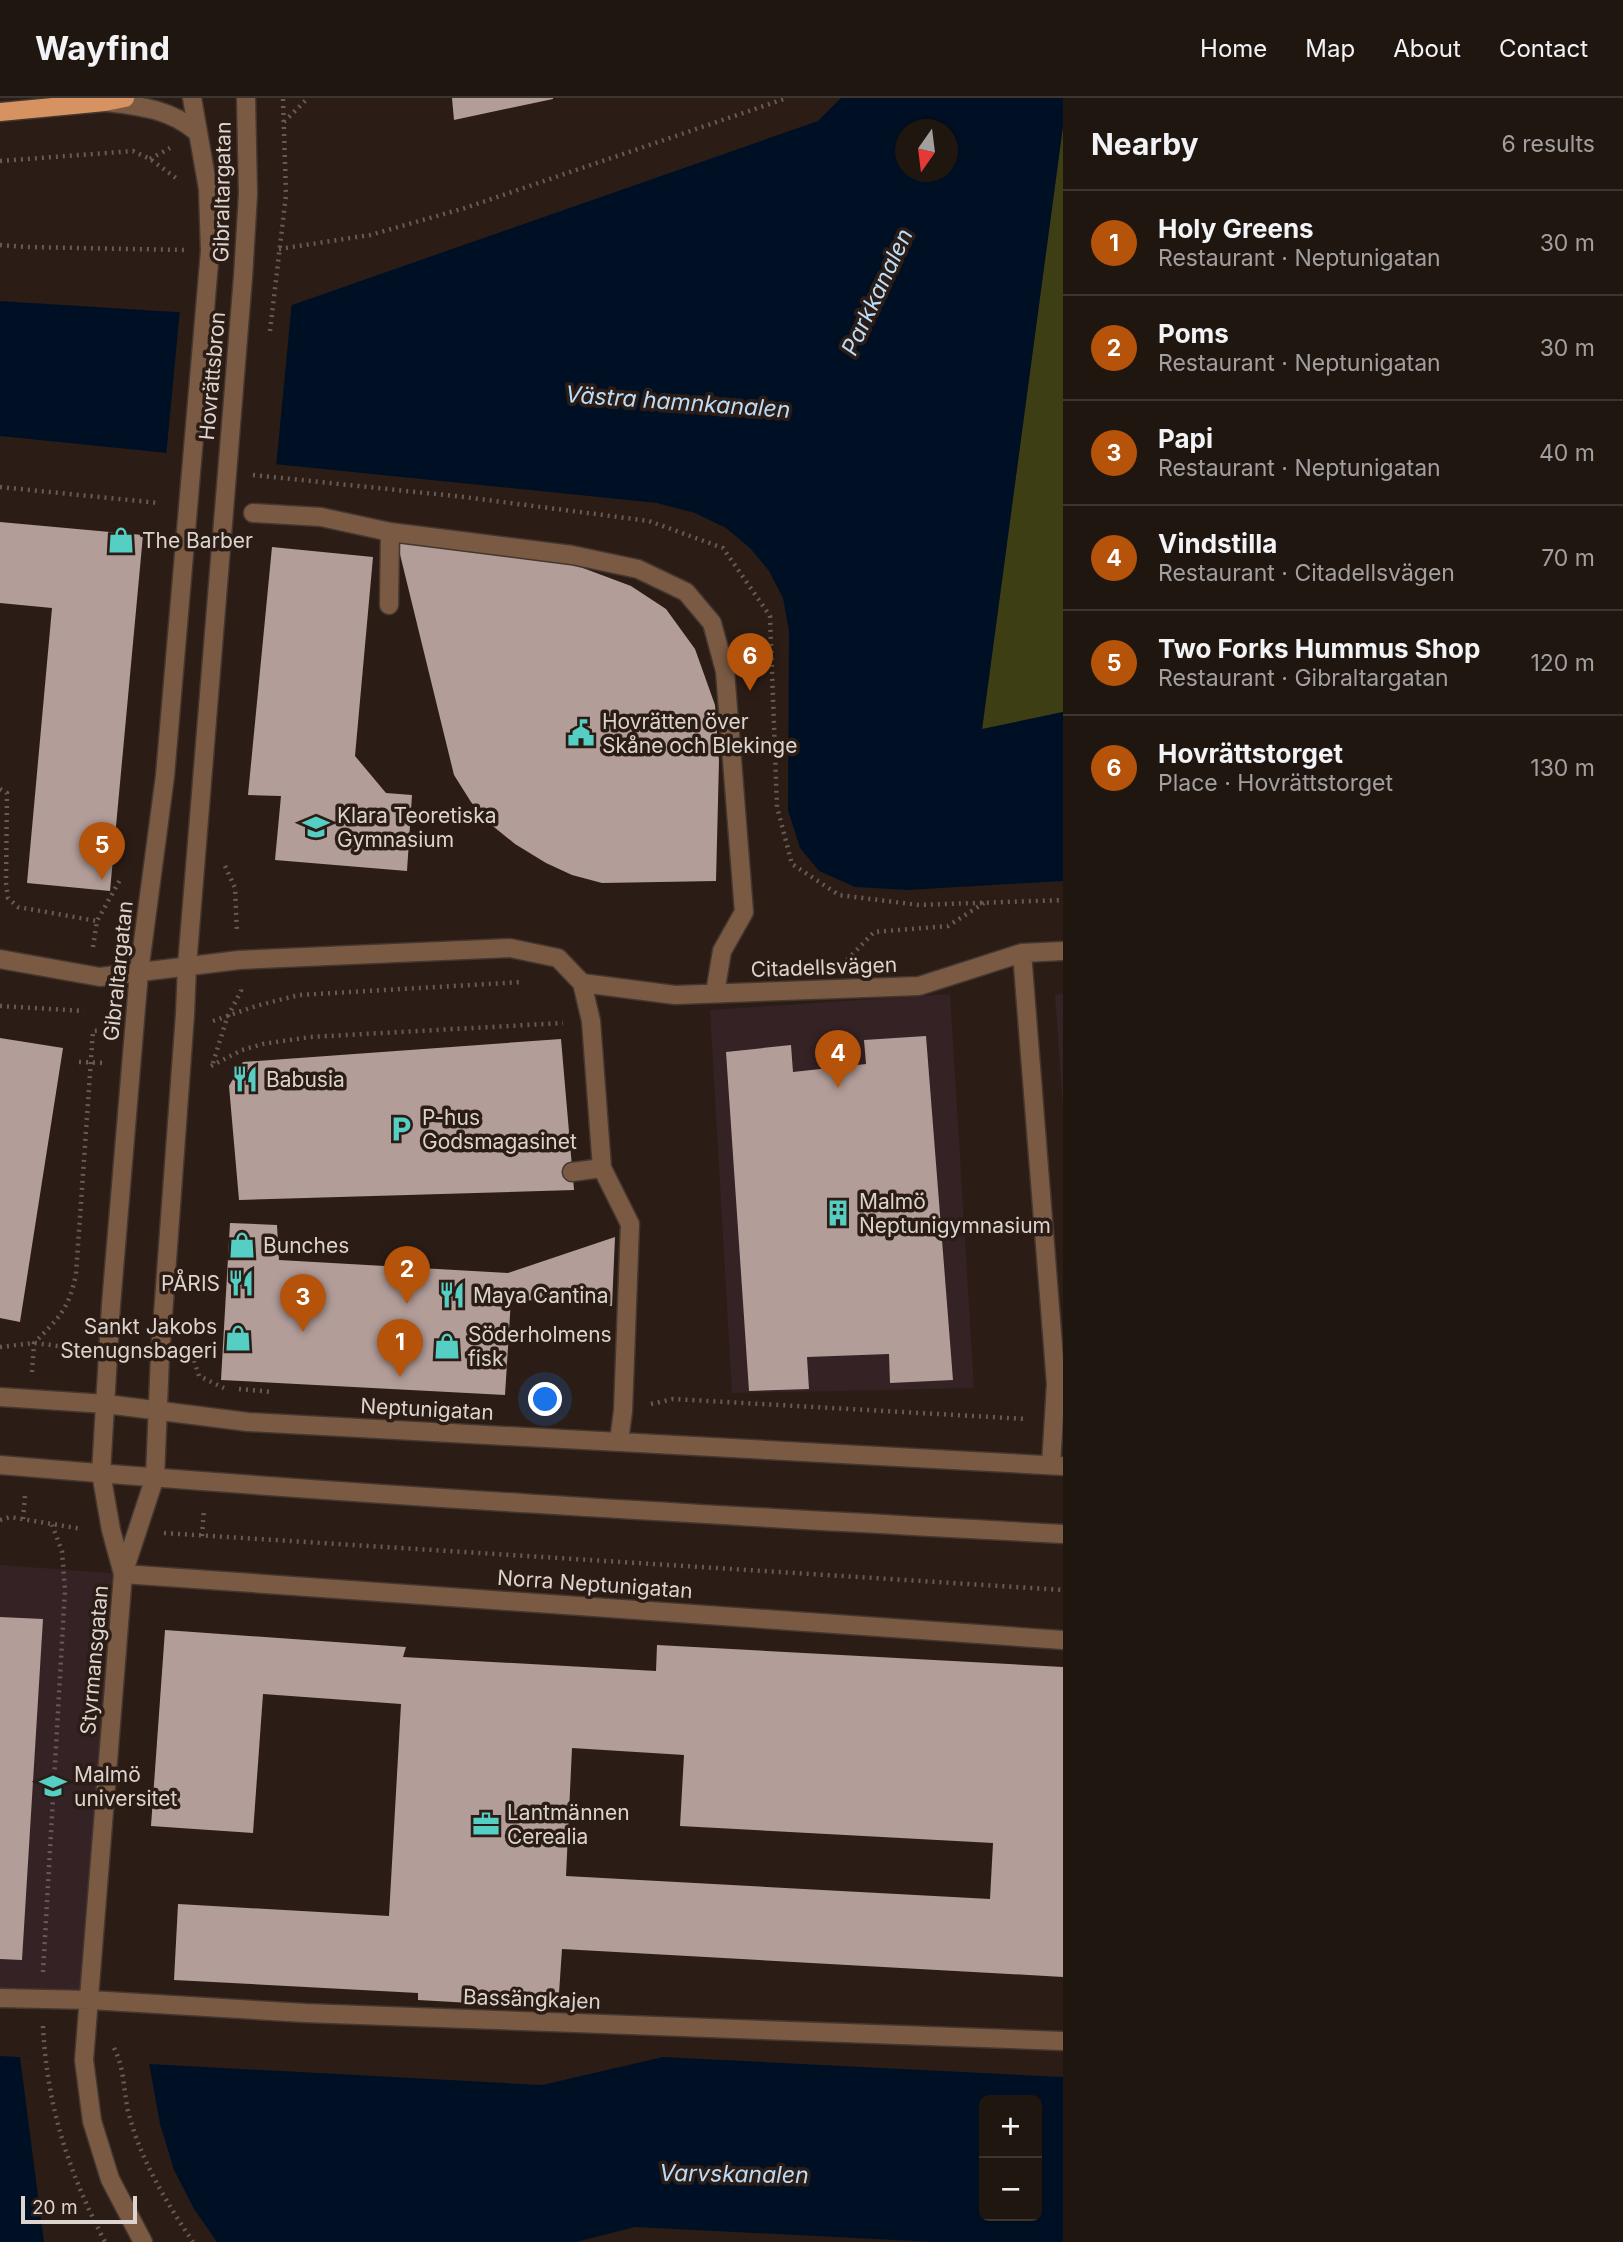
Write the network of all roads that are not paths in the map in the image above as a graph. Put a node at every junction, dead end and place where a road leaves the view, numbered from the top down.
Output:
1 (125, 98) edge
2 (192, 98) edge
3 (242, 101) edge
4 (105, 102) junction
5 (0, 112) edge
6 (197, 132) junction
7 (208, 274) joint
8 (243, 277) joint
9 (191, 475) joint
10 (253, 513) dead end
11 (390, 532) junction
12 (389, 605) dead end
13 (1063, 951) edge
14 (1022, 953) junction
15 (0, 958) edge
16 (187, 966) junction
17 (139, 972) junction
18 (582, 983) junction
19 (715, 993) junction
20 (602, 1168) junction
21 (572, 1172) dead end
22 (0, 1397) edge
23 (106, 1404) junction
24 (157, 1410) junction
25 (619, 1441) junction
26 (0, 1465) edge
27 (1057, 1465) edge
28 (101, 1473) junction
29 (155, 1477) junction
30 (1063, 1534) edge
31 (123, 1574) junction
32 (1063, 1640) edge
33 (0, 1997) edge
34 (90, 2000) junction
35 (1063, 2041) edge
36 (144, 2242) edge

1 - 4 main road
2 - 6 street, Gibraltargatan
3 - 8 street, Gibraltargatan
4 - 5 main road
4 - 6 street, Gibraltargatan
6 - 7 street, Gibraltargatan
7 - 9 street, Hovrättsbron
8 - 16 street, Hovrättsbron
9 - 17 street, Gibraltargatan
10 - 11 street
11 - 12 street
11 - 19 street
13 - 14 street, Citadellsvägen
14 - 19 street, Citadellsvägen
14 - 27 street
15 - 17 street
16 - 17 street
16 - 18 street
16 - 24 street
17 - 23 street, Gibraltargatan
18 - 19 street, Citadellsvägen
18 - 20 street
20 - 21 street
20 - 25 street
22 - 23 street, Neptunigatan
23 - 24 street, Neptunigatan
23 - 28 street, Gibraltargatan
24 - 25 street, Neptunigatan
24 - 29 street
25 - 27 street, Neptunigatan
26 - 28 street
28 - 29 street
28 - 31 street, Styrmansgatan
29 - 30 street
29 - 31 street, Styrmansgatan
31 - 32 street, Norra Neptunigatan
31 - 34 street, Styrmansgatan
33 - 34 street, Bassängkajen
34 - 35 street, Bassängkajen
34 - 36 street, Styrmansgatan

